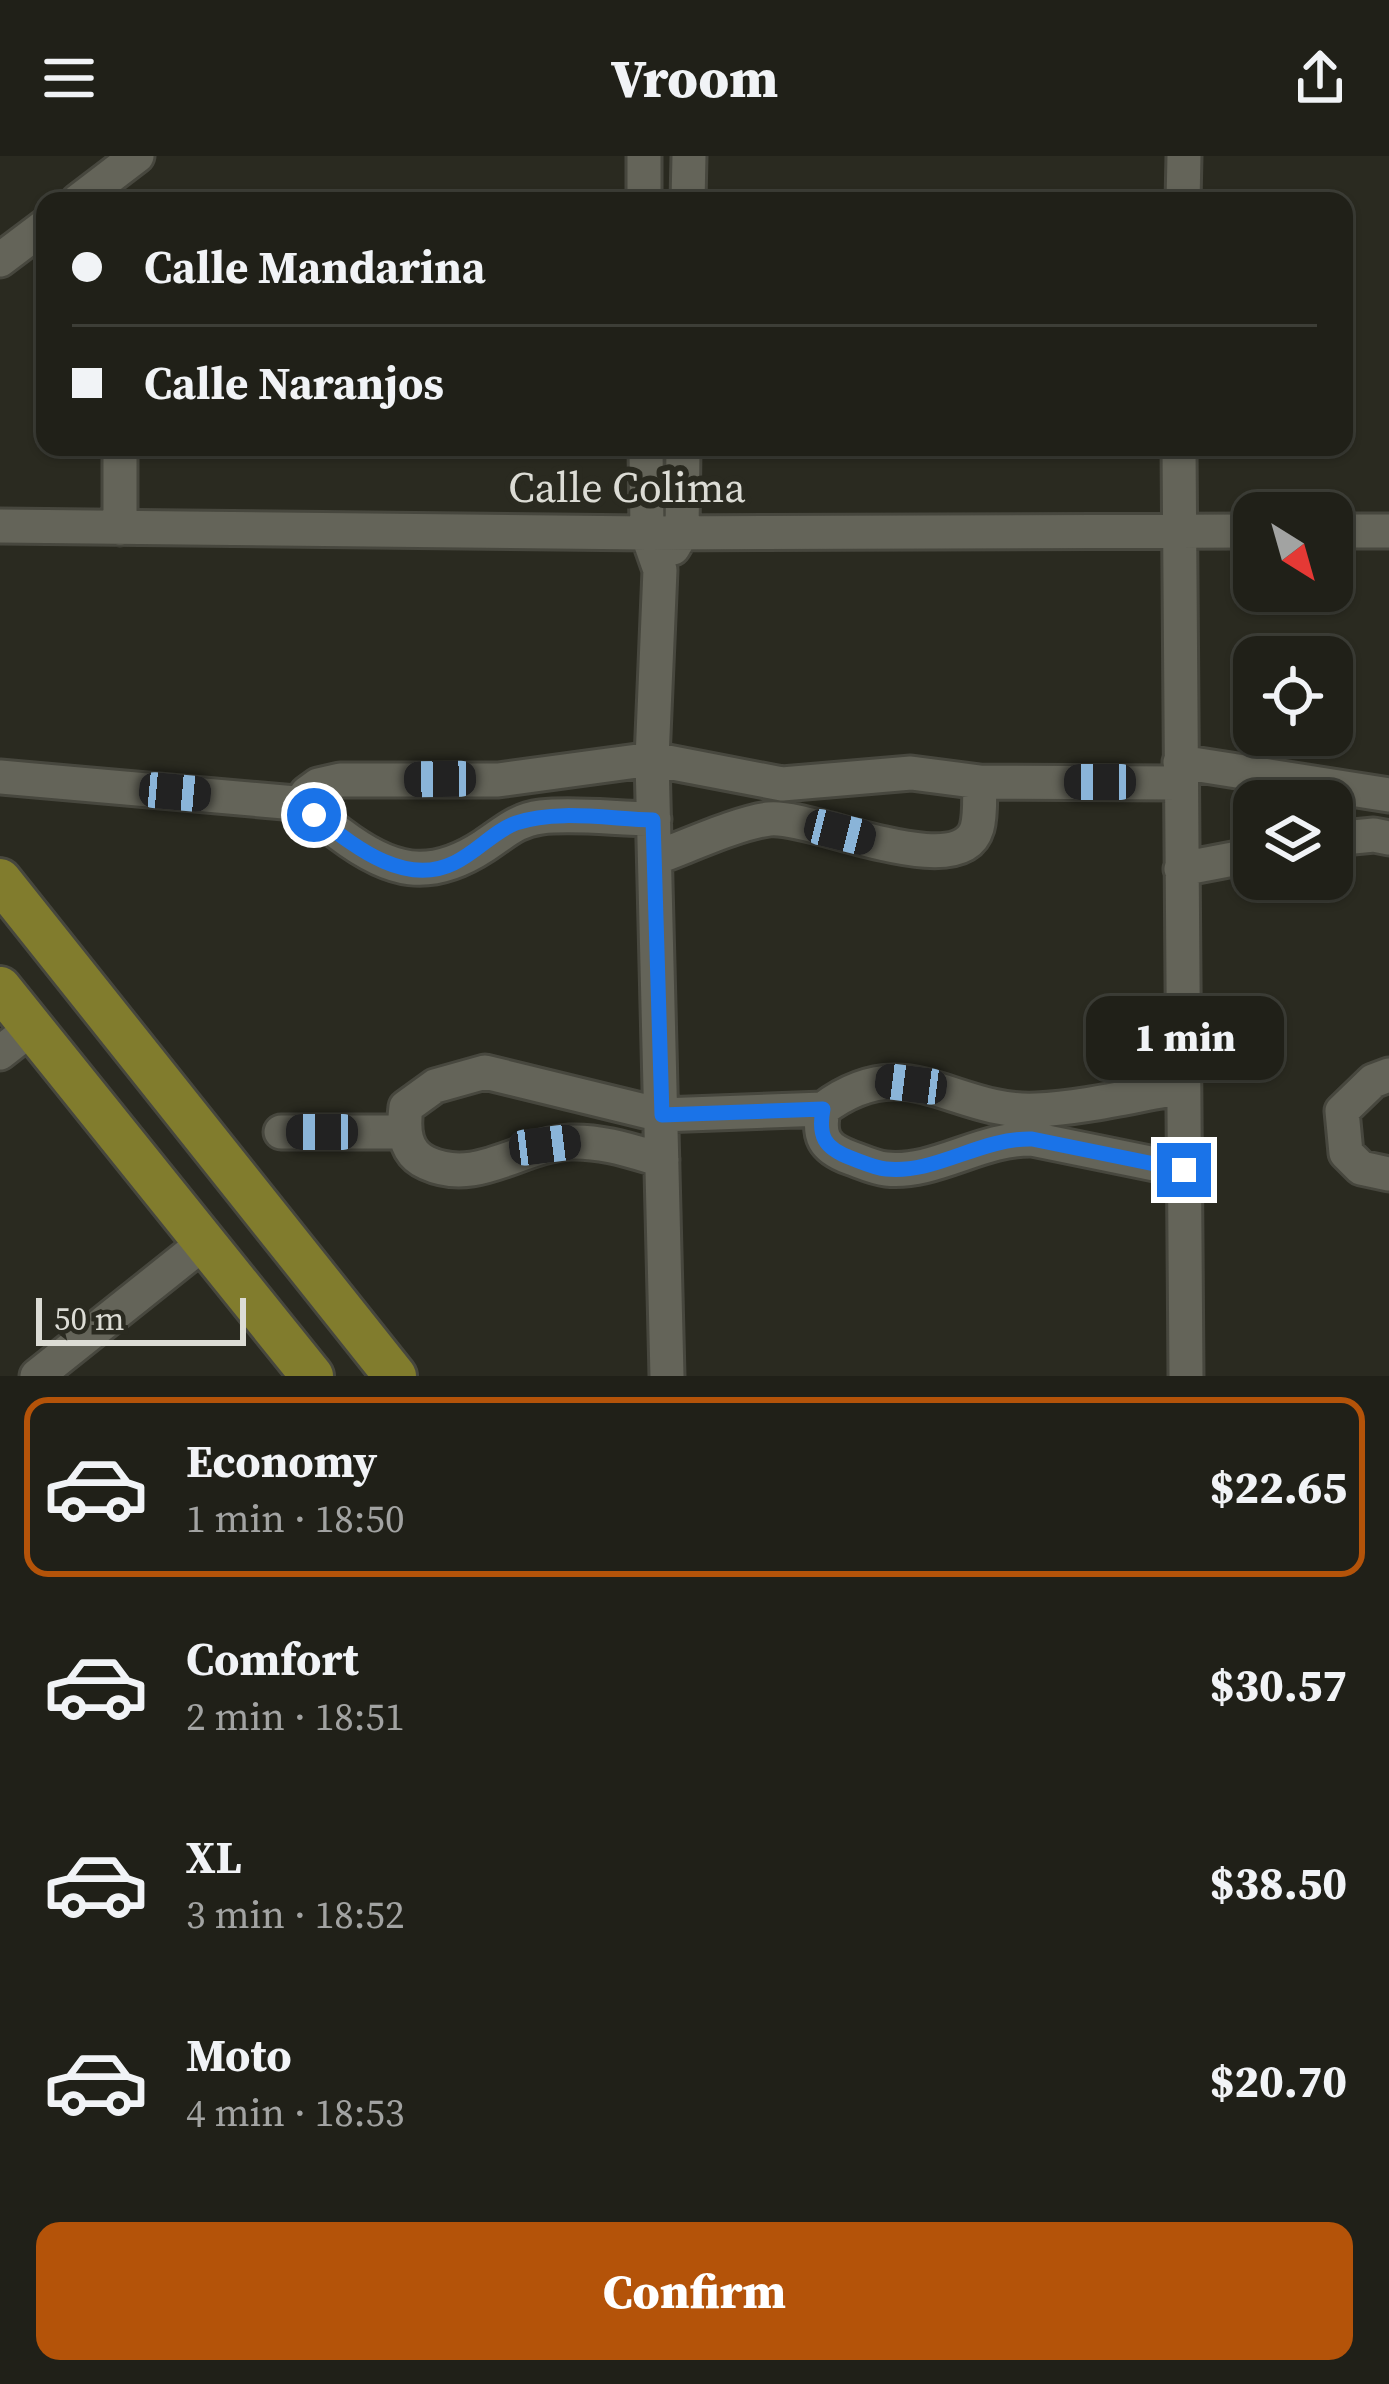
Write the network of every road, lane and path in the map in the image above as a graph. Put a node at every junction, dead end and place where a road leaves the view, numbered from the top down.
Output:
1 (644, 156) edge
2 (689, 156) edge
3 (1184, 156) edge
4 (126, 176) edge
5 (95, 192) edge
6 (644, 192) edge
7 (688, 192) edge
8 (1183, 192) edge
9 (36, 233) edge
10 (0, 260) edge
11 (120, 456) edge
12 (646, 456) edge
13 (683, 456) edge
14 (1179, 456) edge
15 (0, 526) edge
16 (120, 528) junction
17 (1178, 530) junction
18 (1233, 531) edge
19 (1353, 531) edge
20 (1389, 531) edge
21 (647, 533) junction
22 (682, 533) junction
23 (660, 570) junction
24 (652, 759) junction
25 (1180, 772) junction
26 (0, 777) edge
27 (980, 782) junction
28 (1389, 795) edge
29 (307, 804) junction
30 (653, 820) junction
31 (1353, 837) edge
32 (1389, 838) edge
33 (655, 858) junction
34 (1233, 859) edge
35 (1181, 869) junction
36 (0, 880) edge
37 (0, 988) edge
38 (16, 1040) edge
39 (1389, 1075) edge
40 (1183, 1087) junction
41 (823, 1109) junction
42 (662, 1115) junction
43 (281, 1132) dead end
44 (403, 1132) junction
45 (662, 1160) junction
46 (1184, 1170) junction
47 (1389, 1174) edge
48 (205, 1243) junction
49 (38, 1376) edge
50 (312, 1376) edge
51 (395, 1376) edge
52 (667, 1376) edge
53 (1186, 1376) edge

1 - 6 street
2 - 7 street
3 - 8 street
4 - 5 street
9 - 10 street
11 - 16 street
12 - 21 street
13 - 22 street
14 - 17 street
15 - 16 street, Calle Colima
16 - 21 street, Calle Colima
17 - 18 street, Calle Colima
17 - 22 street, Calle Colima
17 - 25 street
19 - 20 street
21 - 22 street, Calle Colima
21 - 23 street
22 - 23 street
23 - 24 street
24 - 27 street
24 - 29 street
24 - 30 street
25 - 27 street
25 - 28 street
25 - 35 street
26 - 29 street
27 - 33 street
29 - 30 street
30 - 33 street
31 - 32 street
33 - 42 street
34 - 35 street
35 - 40 street
36 - 51 main road
37 - 38 main road
38 - 48 main road
39 - 47 street
40 - 41 street
40 - 46 street
41 - 42 street
41 - 46 street
42 - 44 street
42 - 45 street
43 - 44 street
44 - 45 street
45 - 52 street
46 - 53 street
48 - 49 street
48 - 50 main road

